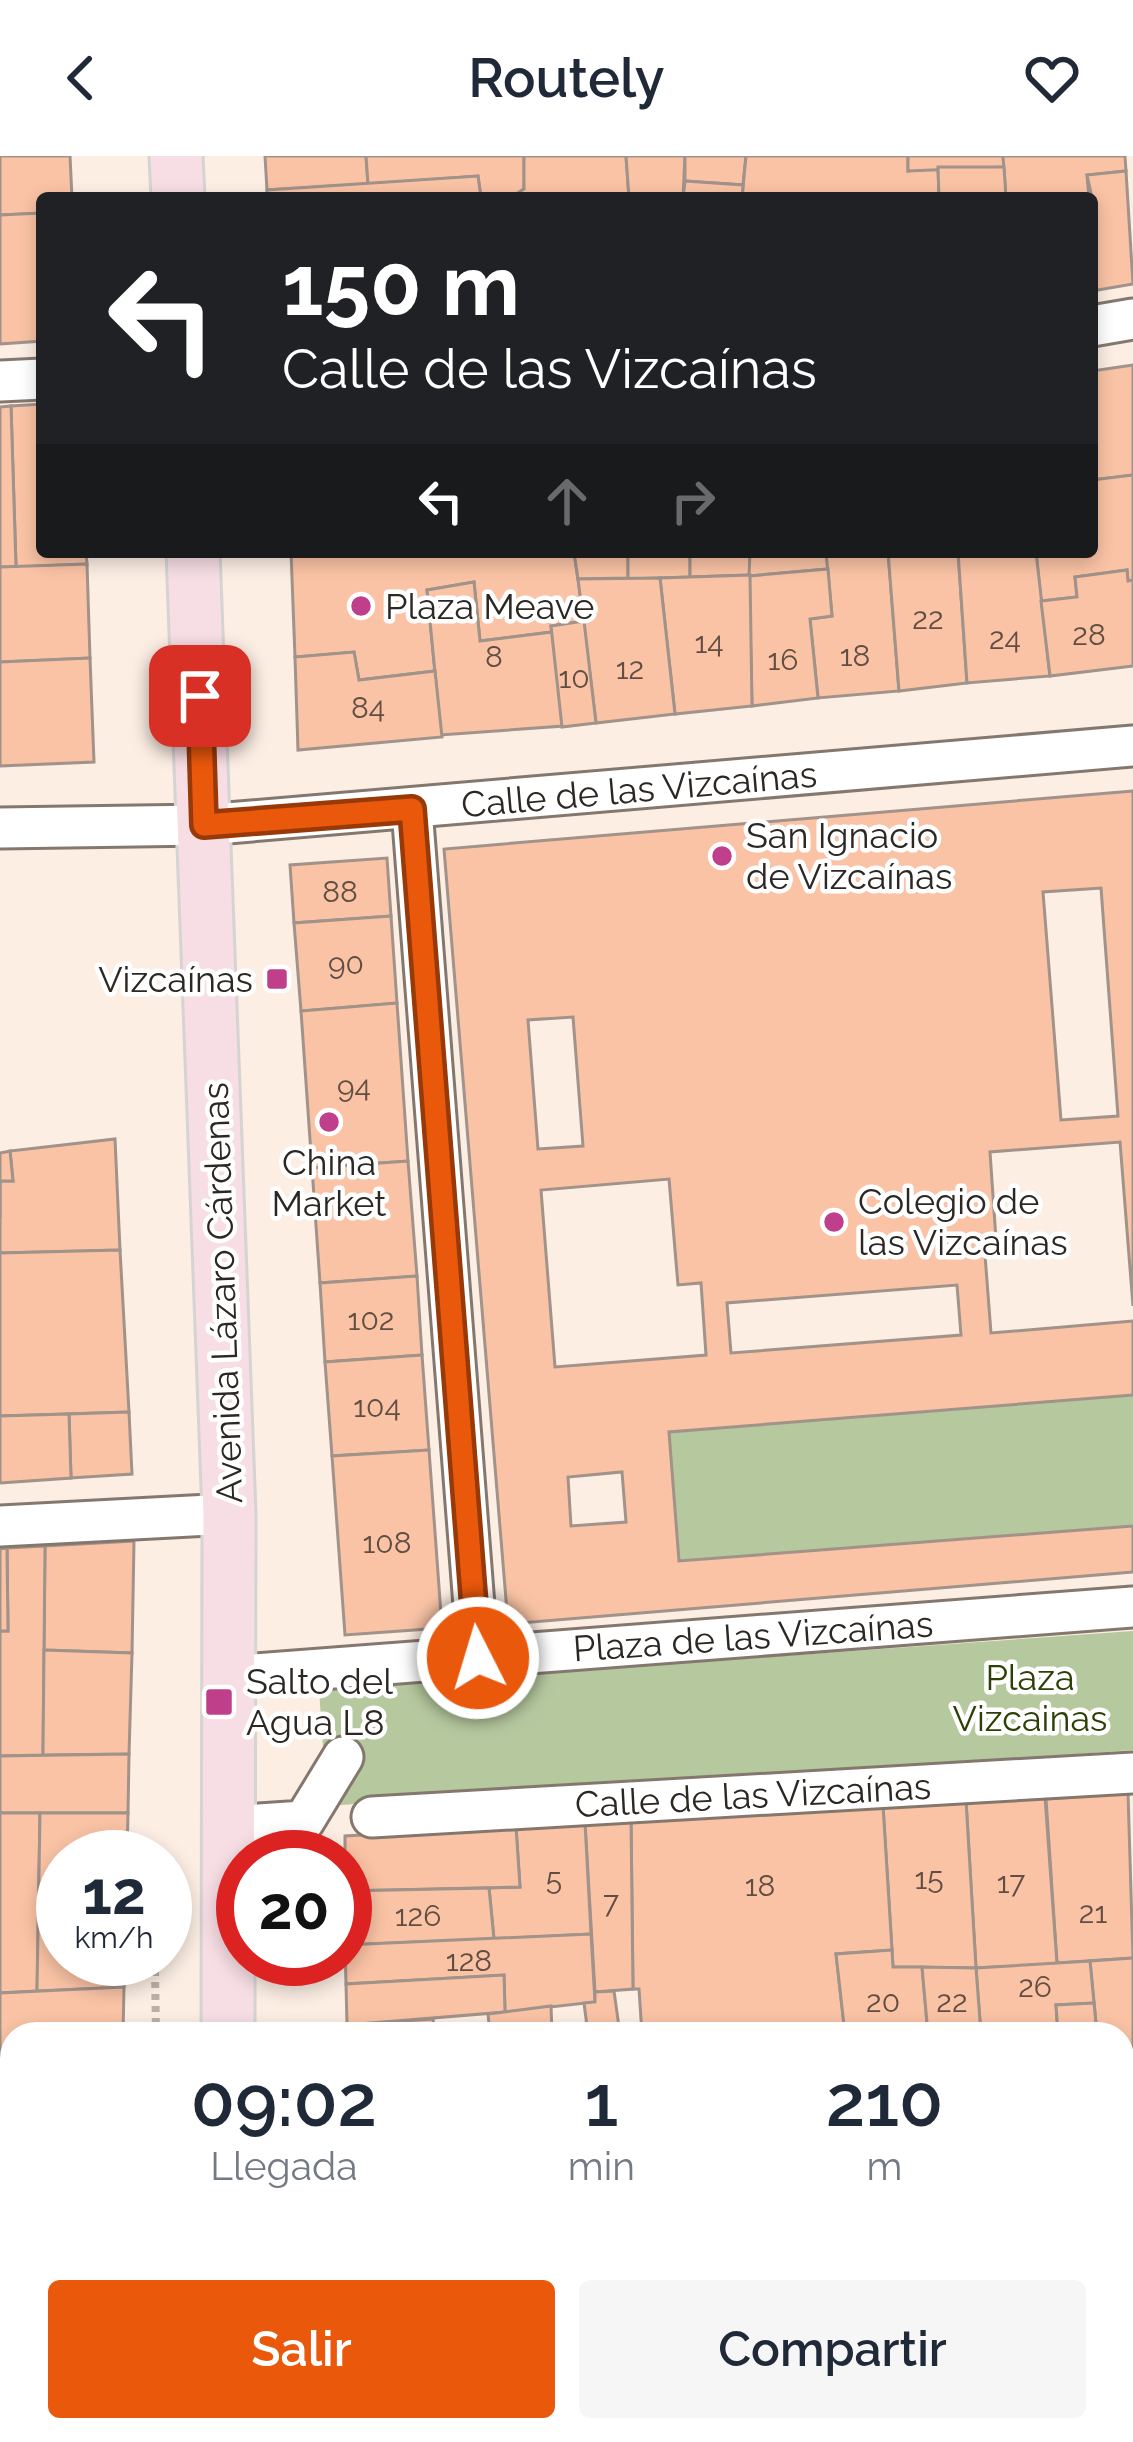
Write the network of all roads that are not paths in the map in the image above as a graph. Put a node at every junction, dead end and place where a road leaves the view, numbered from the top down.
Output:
1 (176, 156) edge
2 (178, 192) edge
3 (1133, 320) edge
4 (1098, 325) edge
5 (36, 379) edge
6 (0, 381) edge
7 (193, 558) edge
8 (1133, 746) edge
9 (412, 809) junction
10 (204, 825) junction
11 (0, 829) edge
12 (230, 1514) junction
13 (0, 1526) edge
14 (1133, 1607) edge
15 (478, 1658) junction
16 (229, 1676) junction
17 (343, 1756) dead end
18 (1133, 1773) edge
19 (373, 1817) dead end
20 (229, 1826) junction
21 (228, 2022) edge

1 - 2 main road
3 - 4 street
5 - 6 street
7 - 10 main road, Avenida Lázaro Cárdenas
8 - 9 street, Calle de las Vizcaínas
9 - 10 street, Calle de las Vizcaínas
9 - 15 street
10 - 11 street, Calle de las Vizcaínas
10 - 12 main road, Avenida Lázaro Cárdenas
12 - 13 street
12 - 16 main road, Avenida Lázaro Cárdenas
14 - 15 street, Plaza de las Vizcaínas
15 - 16 street, Plaza de las Vizcaínas
16 - 20 main road, Avenida Lázaro Cárdenas
17 - 20 street
18 - 19 street, Calle de las Vizcaínas
20 - 21 main road, Avenida Lázaro Cárdenas

